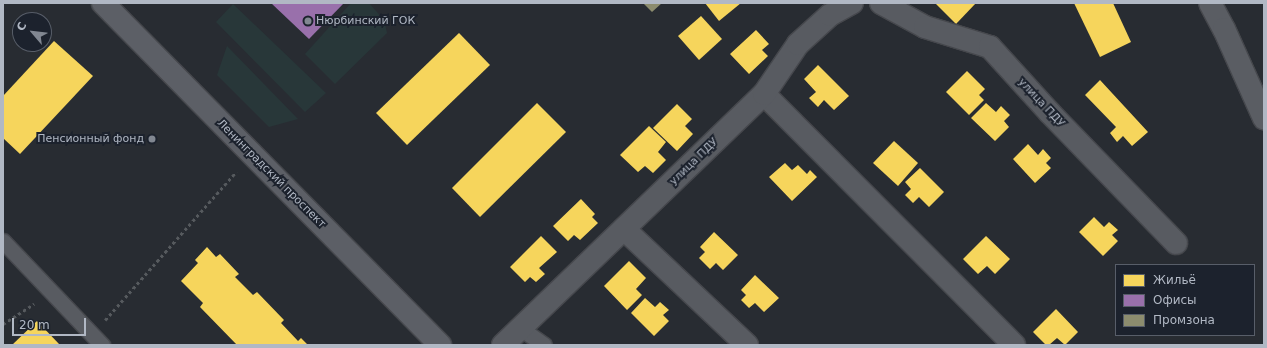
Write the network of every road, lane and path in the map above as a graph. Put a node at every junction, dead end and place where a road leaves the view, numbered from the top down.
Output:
1 (103, 3) edge
2 (852, 3) edge
3 (882, 3) edge
4 (1210, 3) edge
5 (764, 94) junction
6 (1264, 118) edge
7 (236, 172) dead end
8 (624, 229) junction
9 (3, 241) edge
10 (1176, 243) dead end
11 (52, 292) junction
12 (103, 322) dead end
13 (3, 324) edge
14 (520, 328) junction
15 (436, 343) edge
16 (102, 345) edge
17 (502, 345) edge
18 (544, 345) edge
19 (747, 345) edge
20 (1014, 345) edge

1 - 15 main road, Ленинградский проспект
2 - 5 street, улица ПДУ
3 - 10 street, улица ПДУ
4 - 6 main road
5 - 8 street, улица ПДУ
5 - 20 street
7 - 12 path
8 - 14 street, улица ПДУ
8 - 19 street
9 - 11 lane
11 - 13 path
11 - 16 lane
14 - 17 street, улица ПДУ
14 - 18 lane

